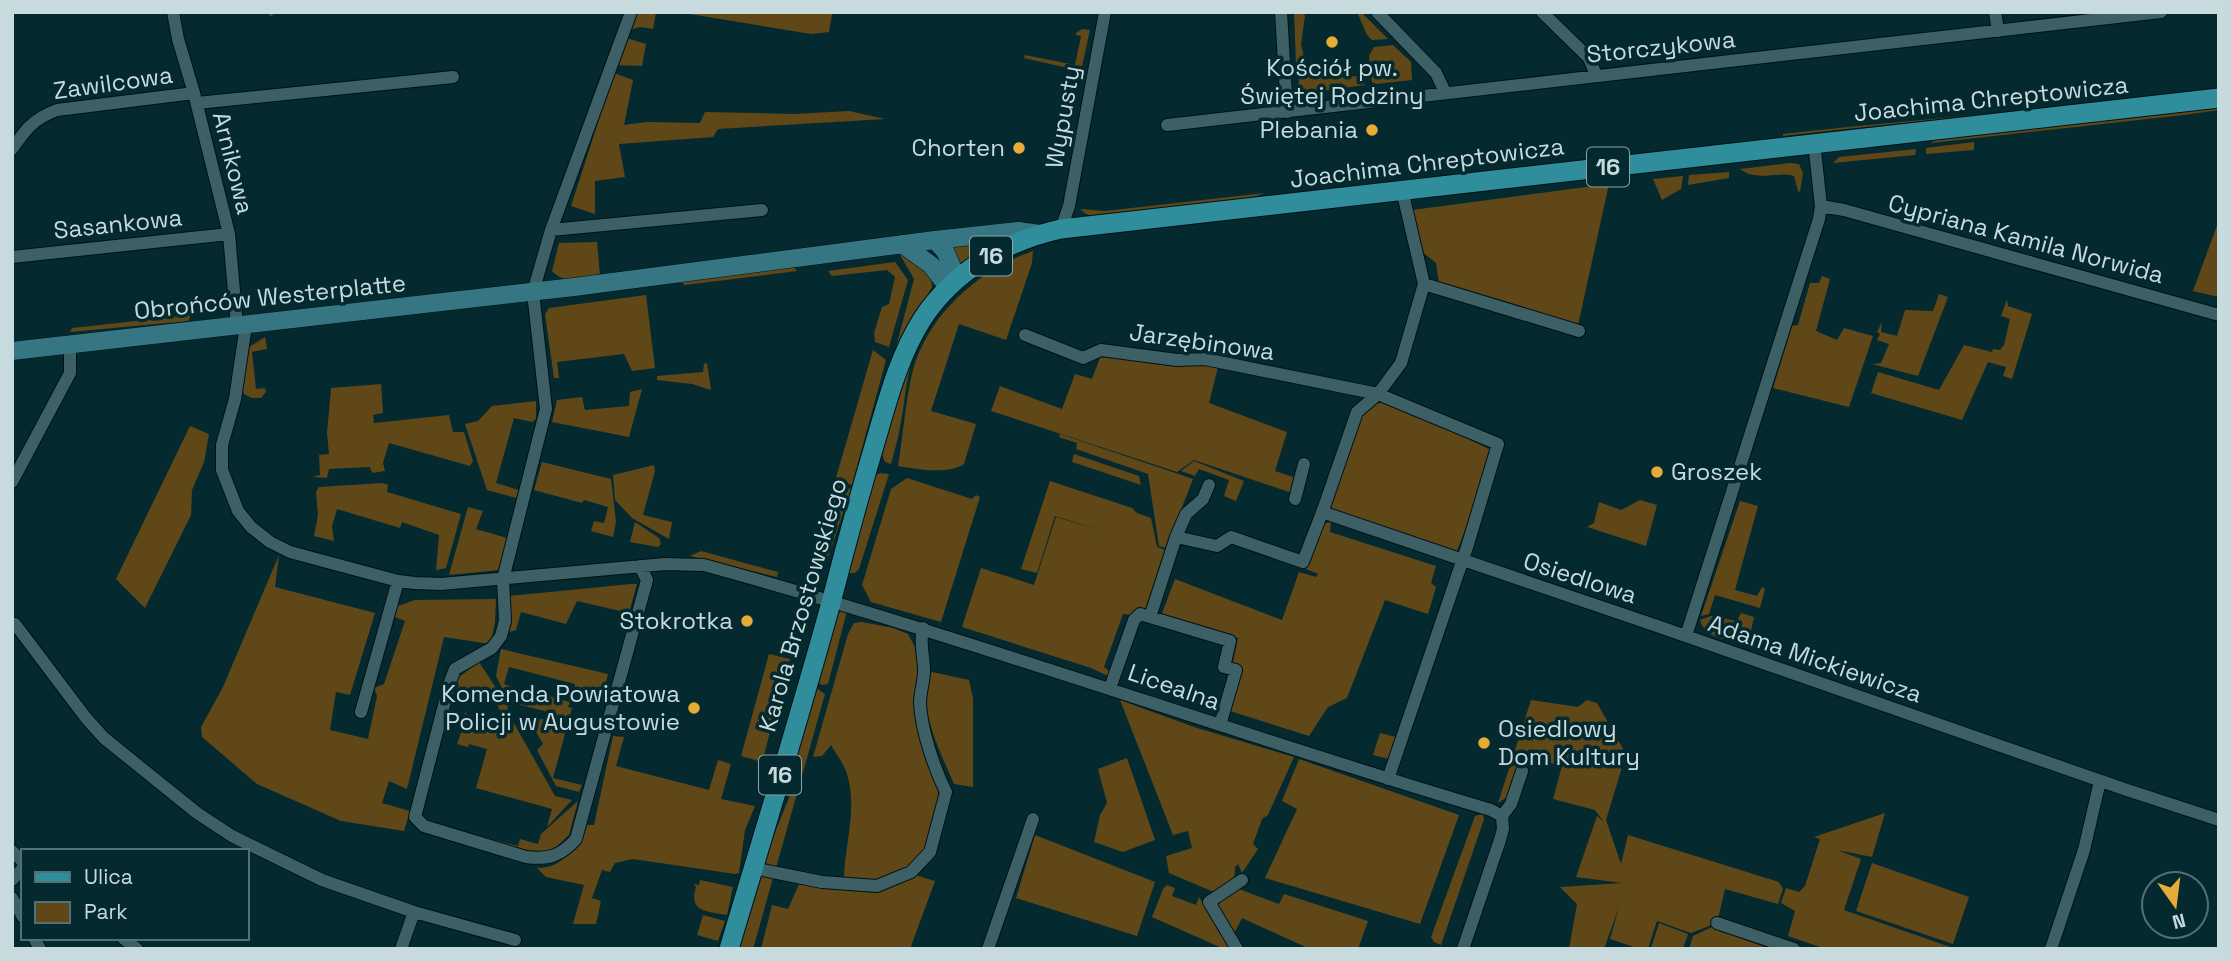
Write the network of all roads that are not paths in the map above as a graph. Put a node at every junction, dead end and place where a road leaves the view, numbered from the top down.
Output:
1 (173, 12) edge
2 (631, 12) edge
3 (1105, 12) edge
4 (1281, 12) edge
5 (1377, 12) edge
6 (1542, 12) edge
7 (1995, 12) edge
8 (2161, 12) edge
9 (2083, 17) edge
10 (1998, 31) junction
11 (1596, 75) junction
12 (453, 77) dead end
13 (1445, 92) junction
14 (196, 98) junction
15 (2219, 98) edge
16 (1286, 111) junction
17 (1167, 125) dead end
18 (1814, 142) junction
19 (12, 149) edge
20 (1402, 190) junction
21 (1821, 206) junction
22 (762, 210) dead end
23 (1061, 229) junction
24 (551, 230) junction
25 (229, 233) junction
26 (1040, 233) junction
27 (935, 240) junction
28 (902, 244) junction
29 (12, 257) edge
30 (952, 283) junction
31 (1423, 284) junction
32 (534, 292) junction
33 (2219, 315) edge
34 (242, 325) junction
35 (1579, 331) dead end
36 (1026, 335) dead end
37 (70, 344) junction
38 (12, 351) edge
39 (1378, 394) junction
40 (1304, 464) dead end
41 (12, 482) edge
42 (1209, 485) dead end
43 (1295, 499) dead end
44 (1319, 509) junction
45 (1176, 537) junction
46 (1462, 561) junction
47 (640, 566) junction
48 (503, 579) junction
49 (398, 581) junction
50 (831, 601) junction
51 (1150, 617) junction
52 (12, 625) edge
53 (923, 628) junction
54 (1685, 636) junction
55 (1110, 688) junction
56 (361, 712) dead end
57 (1220, 725) junction
58 (1522, 771) dead end
59 (1388, 779) junction
60 (2100, 781) junction
61 (1502, 816) junction
62 (1033, 819) dead end
63 (2219, 820) edge
64 (753, 868) junction
65 (1242, 880) dead end
66 (12, 898) edge
67 (414, 912) junction
68 (21, 914) edge
69 (1717, 923) dead end
70 (515, 940) dead end
71 (401, 949) edge
72 (729, 949) edge
73 (988, 949) edge
74 (1237, 949) edge
75 (1463, 949) edge
76 (1794, 949) edge
77 (2051, 949) edge

1 - 14 street, Arnikowa
2 - 24 street
3 - 23 street, Wypusty
4 - 16 street
5 - 13 street
6 - 11 street
7 - 10 street
8 - 9 street, Storczykowa
9 - 10 street, Storczykowa
10 - 11 street, Storczykowa
11 - 13 street, Storczykowa
12 - 14 street, Zawilcowa
13 - 16 street, Storczykowa
14 - 19 street, Zawilcowa
14 - 25 street, Arnikowa
15 - 18 main road, Joachima Chreptowicza / 16
16 - 17 street, Storczykowa
18 - 20 main road, Joachima Chreptowicza / 16
18 - 21 street, Adama Mickiewicza
20 - 23 main road, Joachima Chreptowicza / 16
20 - 31 street
21 - 33 street, Cypriana Kamila Norwida
21 - 54 street, Adama Mickiewicza
22 - 24 street
23 - 26 main road, Joachima Chreptowicza / 16
24 - 32 street
25 - 29 street, Sasankowa
25 - 34 street, Arnikowa
26 - 27 main road, Obrońców Westerplatte
26 - 30 main road, Joachima Chreptowicza / 16
27 - 28 main road, Obrońców Westerplatte
27 - 30 main road
28 - 30 main road
28 - 32 main road, Obrońców Westerplatte
30 - 50 main road, Karola Brzostowskiego / 16
31 - 35 street
31 - 39 street
32 - 34 main road, Obrońców Westerplatte
32 - 48 street
34 - 37 main road, Obrońców Westerplatte
34 - 49 street, Arnikowa
36 - 39 street, Jarzębinowa
37 - 38 main road, Obrońców Westerplatte
37 - 41 street
39 - 44 street
39 - 46 street
40 - 43 street
42 - 45 street
44 - 45 street
44 - 46 street, Osiedlowa
45 - 51 street
46 - 54 street, Osiedlowa
46 - 59 street
47 - 48 street, Licealna
47 - 48 street
47 - 50 street, Licealna
48 - 49 street, Licealna
49 - 56 street
50 - 53 street, Licealna
50 - 64 main road, Karola Brzostowskiego / 16
51 - 55 street
51 - 57 street
52 - 67 street
53 - 55 street, Licealna
53 - 64 street
54 - 60 street, Adama Mickiewicza
55 - 57 street, Licealna
57 - 59 street, Licealna
58 - 61 street
59 - 61 street, Licealna
60 - 63 street, Adama Mickiewicza
60 - 77 street
61 - 75 street
62 - 73 street
64 - 72 main road, Karola Brzostowskiego / 16
65 - 74 street
66 - 68 street
67 - 70 street
67 - 71 street
69 - 76 street

